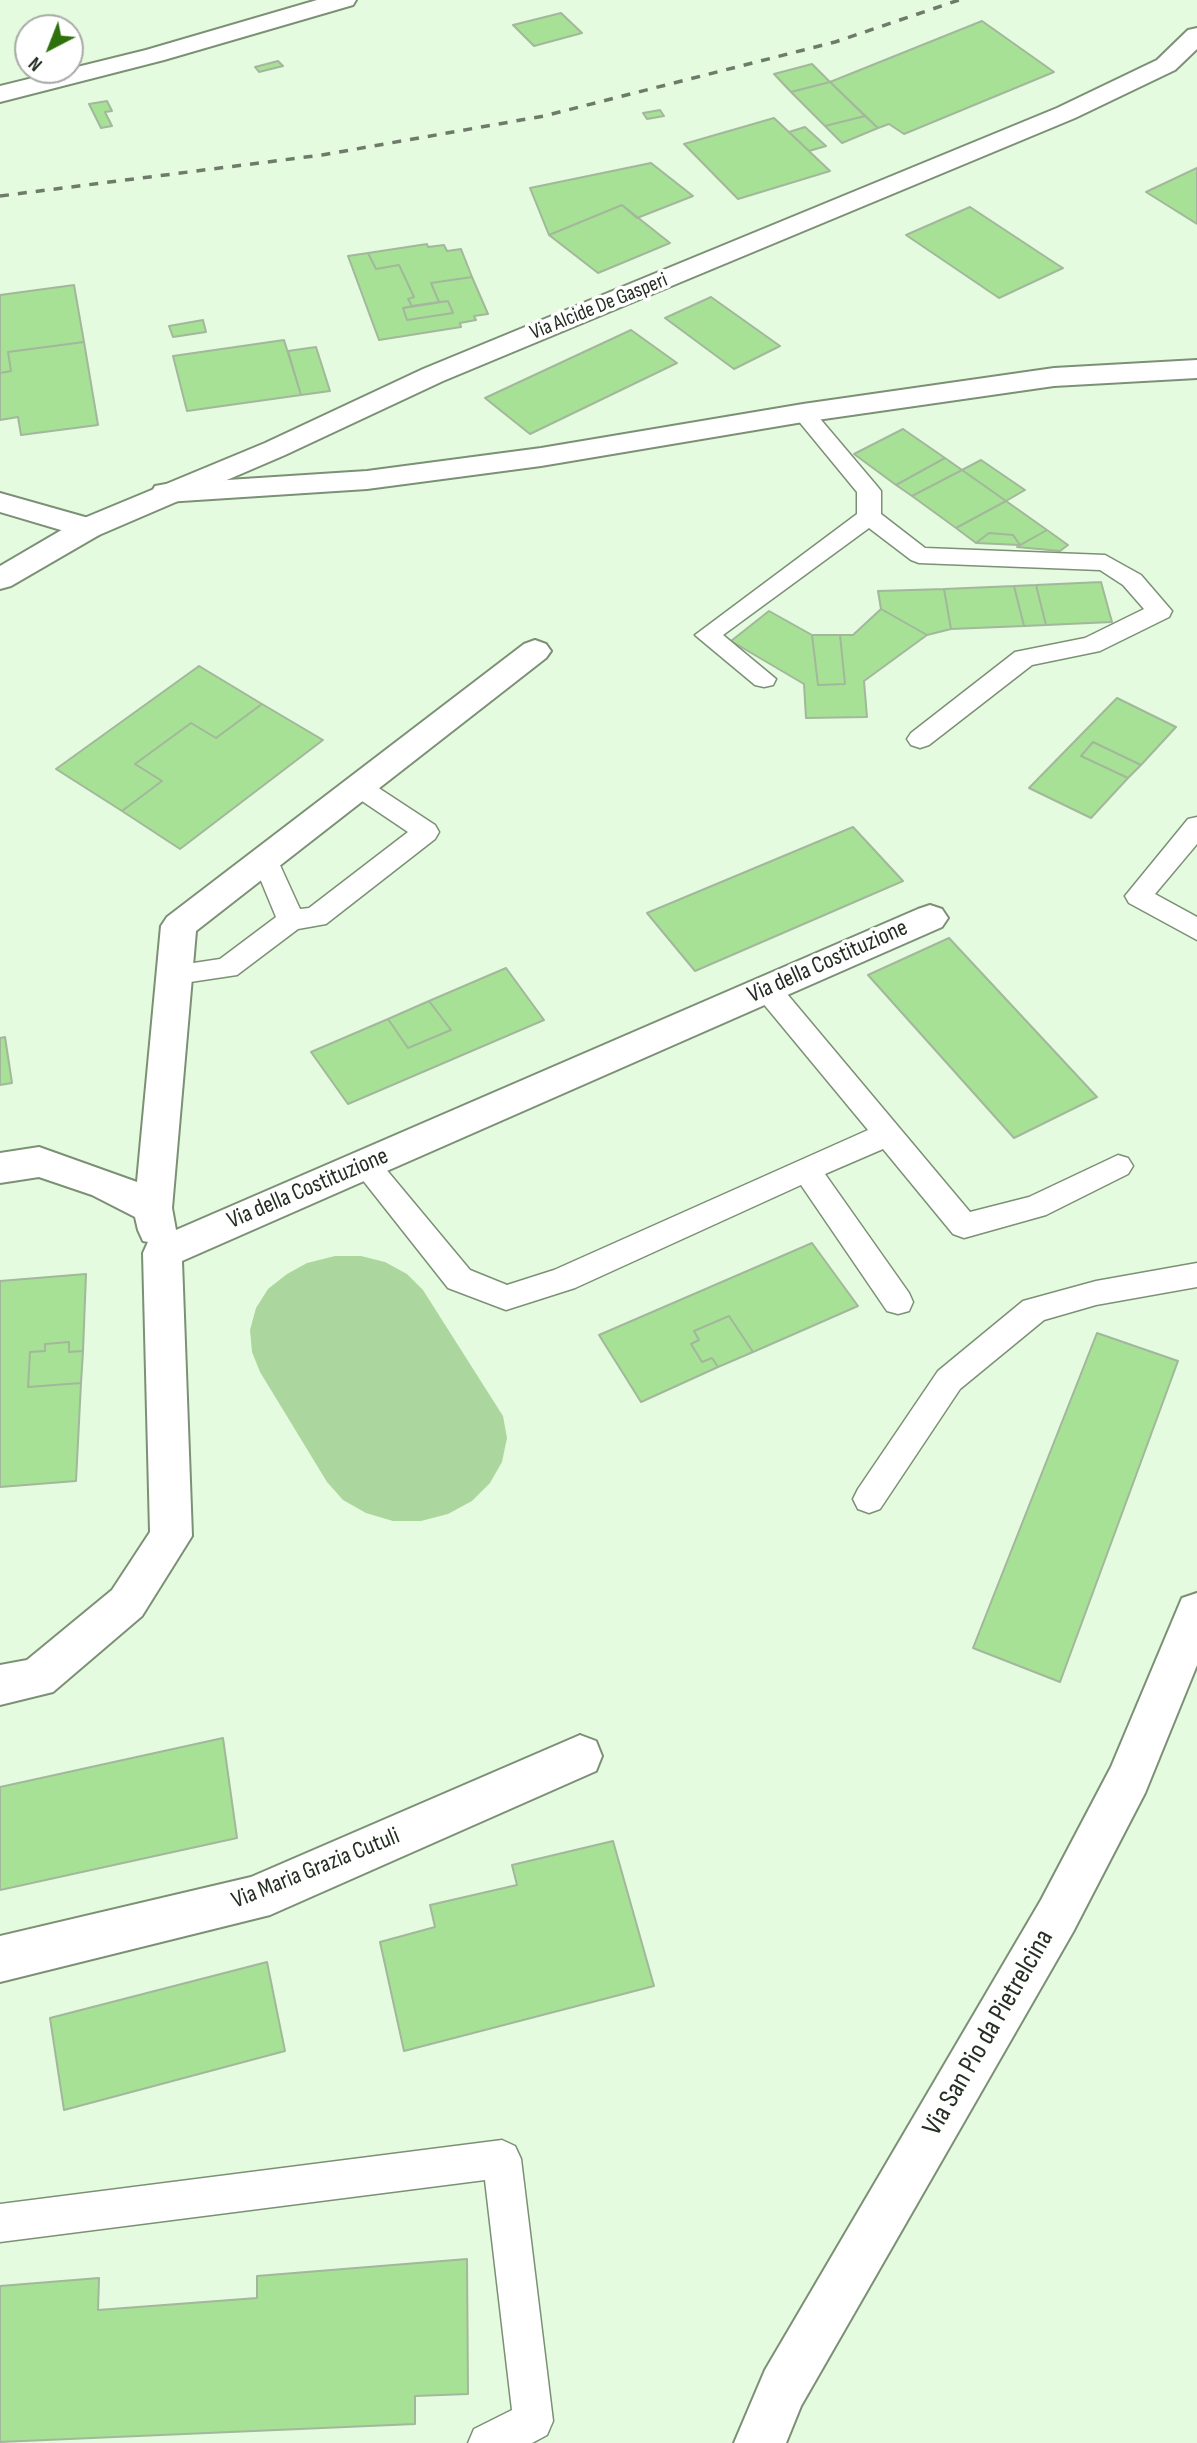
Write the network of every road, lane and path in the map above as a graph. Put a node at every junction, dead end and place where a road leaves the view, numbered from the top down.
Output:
1 (344, 0) edge
2 (1197, 35) edge
3 (0, 94) edge
4 (1197, 369) edge
5 (803, 413) junction
6 (166, 493) junction
7 (0, 502) edge
8 (869, 517) junction
9 (88, 528) junction
10 (5, 571) edge
11 (535, 651) dead end
12 (764, 679) dead end
13 (920, 739) dead end
14 (359, 786) junction
15 (1197, 827) edge
16 (265, 859) junction
17 (930, 918) dead end
18 (291, 920) junction
19 (1197, 930) edge
20 (177, 974) junction
21 (767, 989) junction
22 (887, 1134) junction
23 (365, 1164) junction
24 (1118, 1166) dead end
25 (0, 1168) edge
26 (807, 1171) junction
27 (153, 1208) junction
28 (162, 1252) junction
29 (1197, 1275) edge
30 (898, 1301) dead end
31 (869, 1499) dead end
32 (1197, 1612) edge
33 (0, 1685) edge
34 (580, 1756) dead end
35 (0, 1959) edge
36 (0, 2223) edge
37 (488, 2443) edge
38 (760, 2443) edge

1 - 3 street
2 - 6 street, Via Alcide De Gasperi
4 - 5 street
5 - 6 street
5 - 8 lane
6 - 9 street, Via Alcide De Gasperi
7 - 9 street
8 - 12 lane
8 - 13 lane
9 - 10 street, Via Alcide De Gasperi
11 - 14 street
14 - 16 street
14 - 18 lane
15 - 19 lane
16 - 18 lane
16 - 20 street
17 - 21 street, Via della Costituzione
18 - 20 lane
20 - 27 street
21 - 22 lane
21 - 23 street, Via della Costituzione
22 - 24 lane
22 - 26 lane
23 - 26 lane
23 - 28 street, Via della Costituzione
25 - 27 street
26 - 30 lane
27 - 28 street
28 - 33 street
29 - 31 lane
32 - 38 street, Via San Pio da Pietrelcina
34 - 35 street, Via Maria Grazia Cutuli
36 - 37 lane

